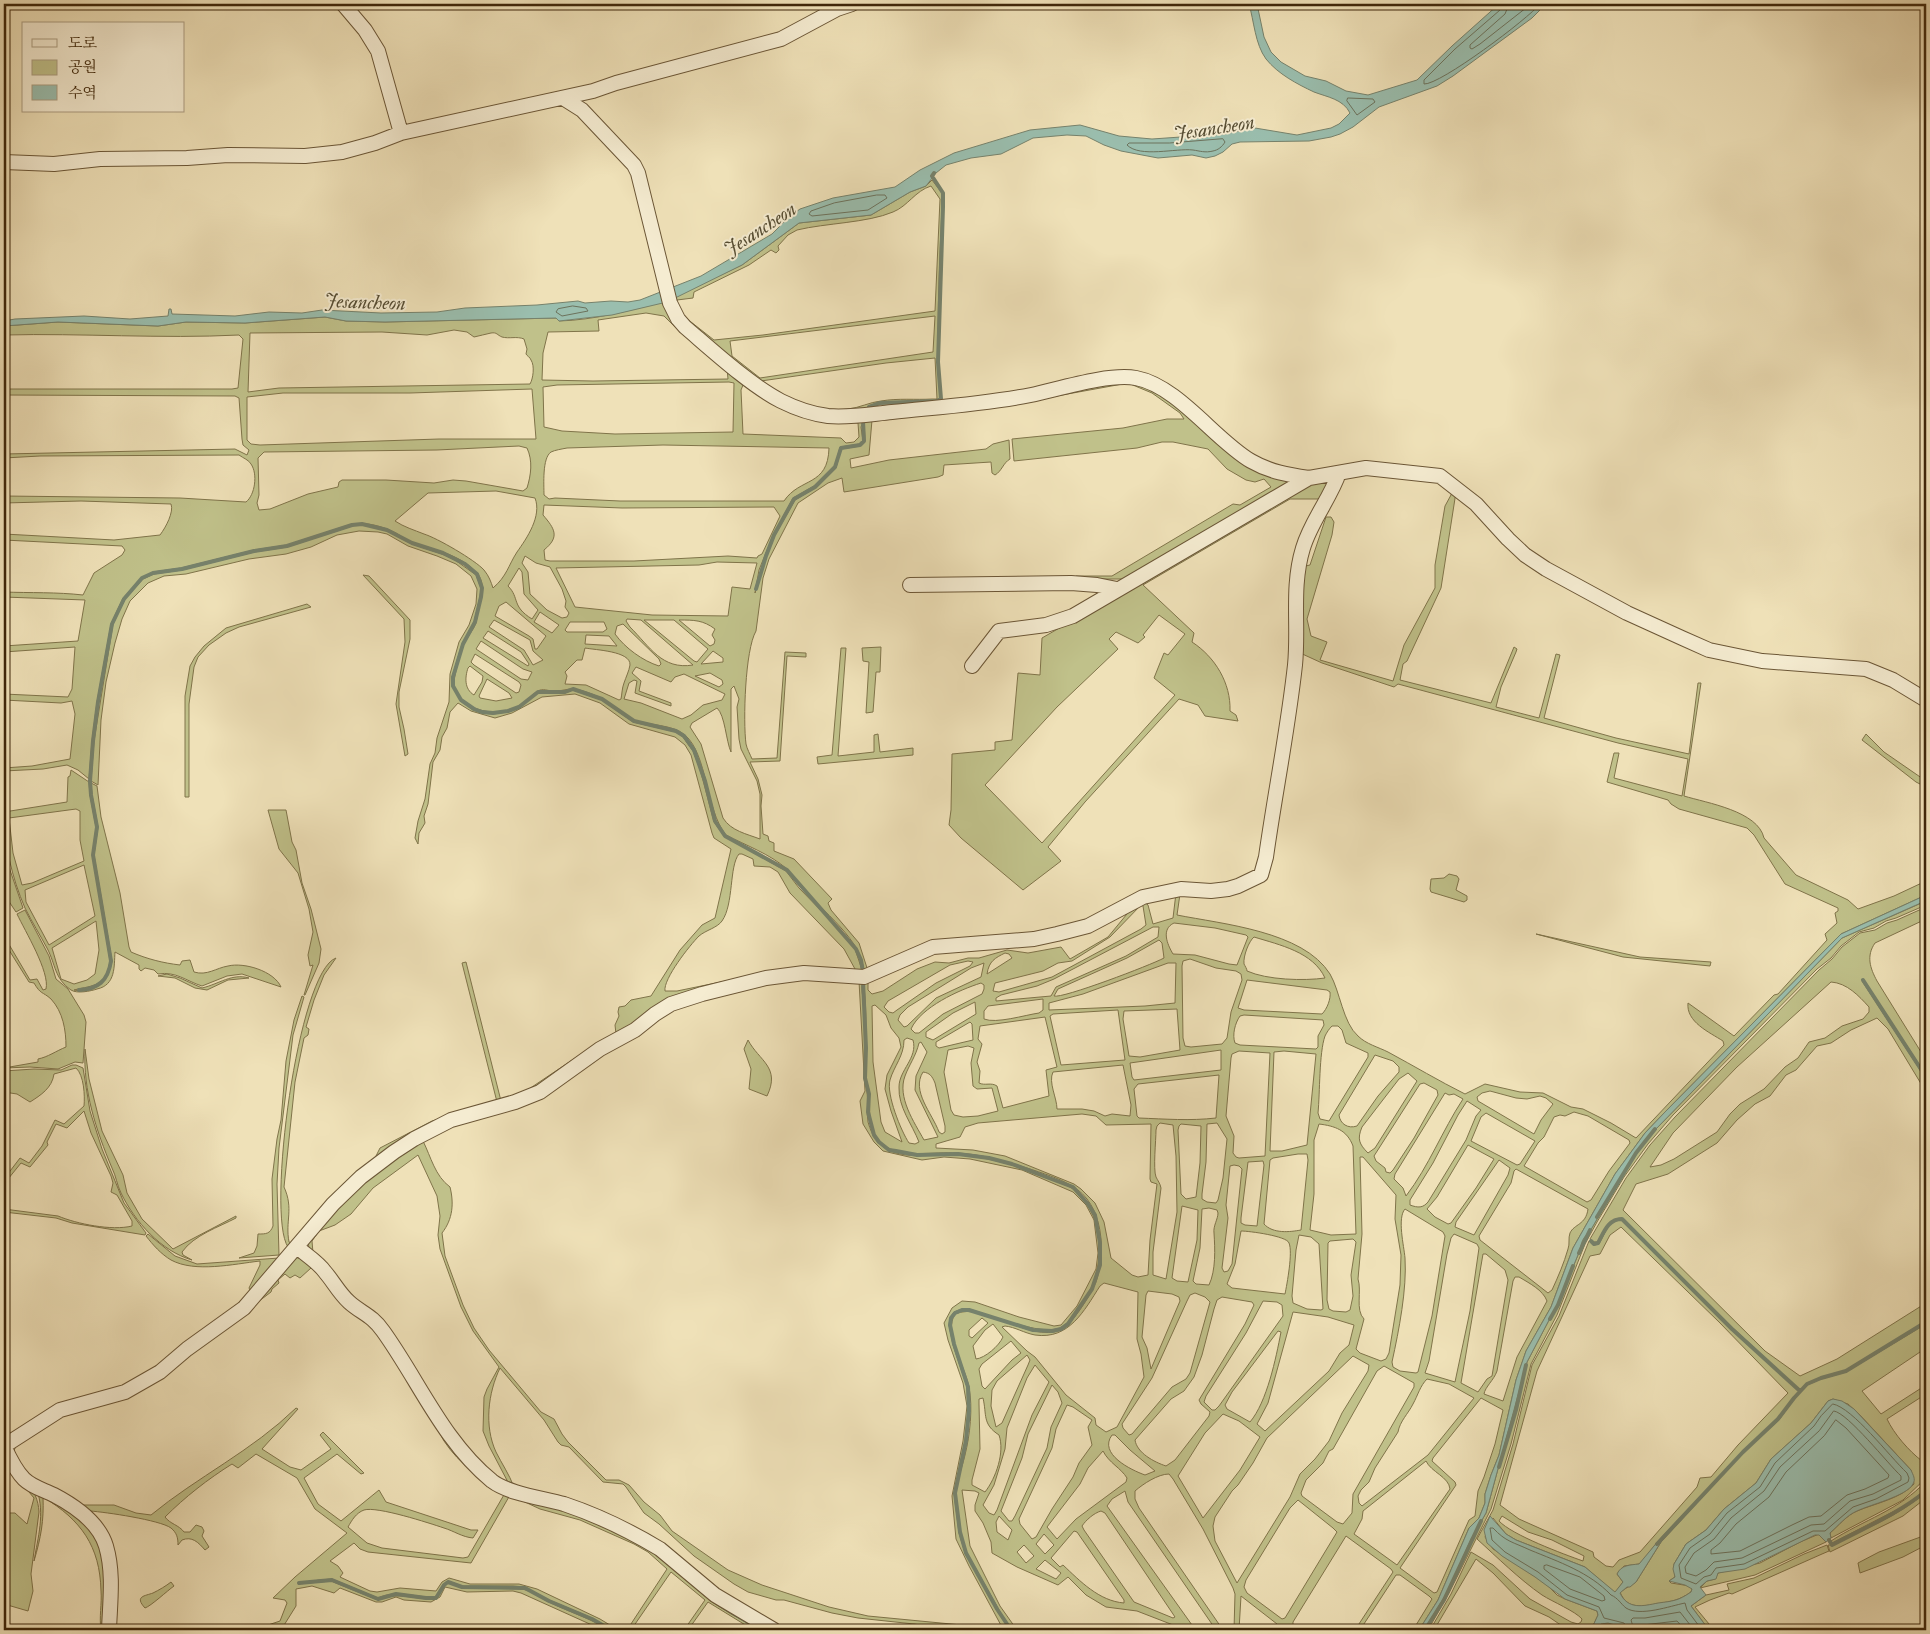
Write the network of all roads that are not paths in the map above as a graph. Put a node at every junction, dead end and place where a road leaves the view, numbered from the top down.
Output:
1 (343, 4) edge
2 (852, 4) edge
3 (563, 98) junction
4 (401, 132) junction
5 (4, 162) edge
6 (1339, 473) junction
7 (1309, 478) junction
8 (910, 585) dead end
9 (1117, 589) junction
10 (972, 666) dead end
11 (1926, 700) edge
12 (297, 1247) junction
13 (4, 1446) edge
14 (109, 1630) edge
15 (774, 1630) edge

1 - 4 street
2 - 3 street
3 - 4 street
3 - 7 street
4 - 5 street
6 - 7 street
6 - 11 street
6 - 12 street
7 - 9 street
8 - 9 street
9 - 10 street
12 - 13 street
12 - 15 street
13 - 14 street

